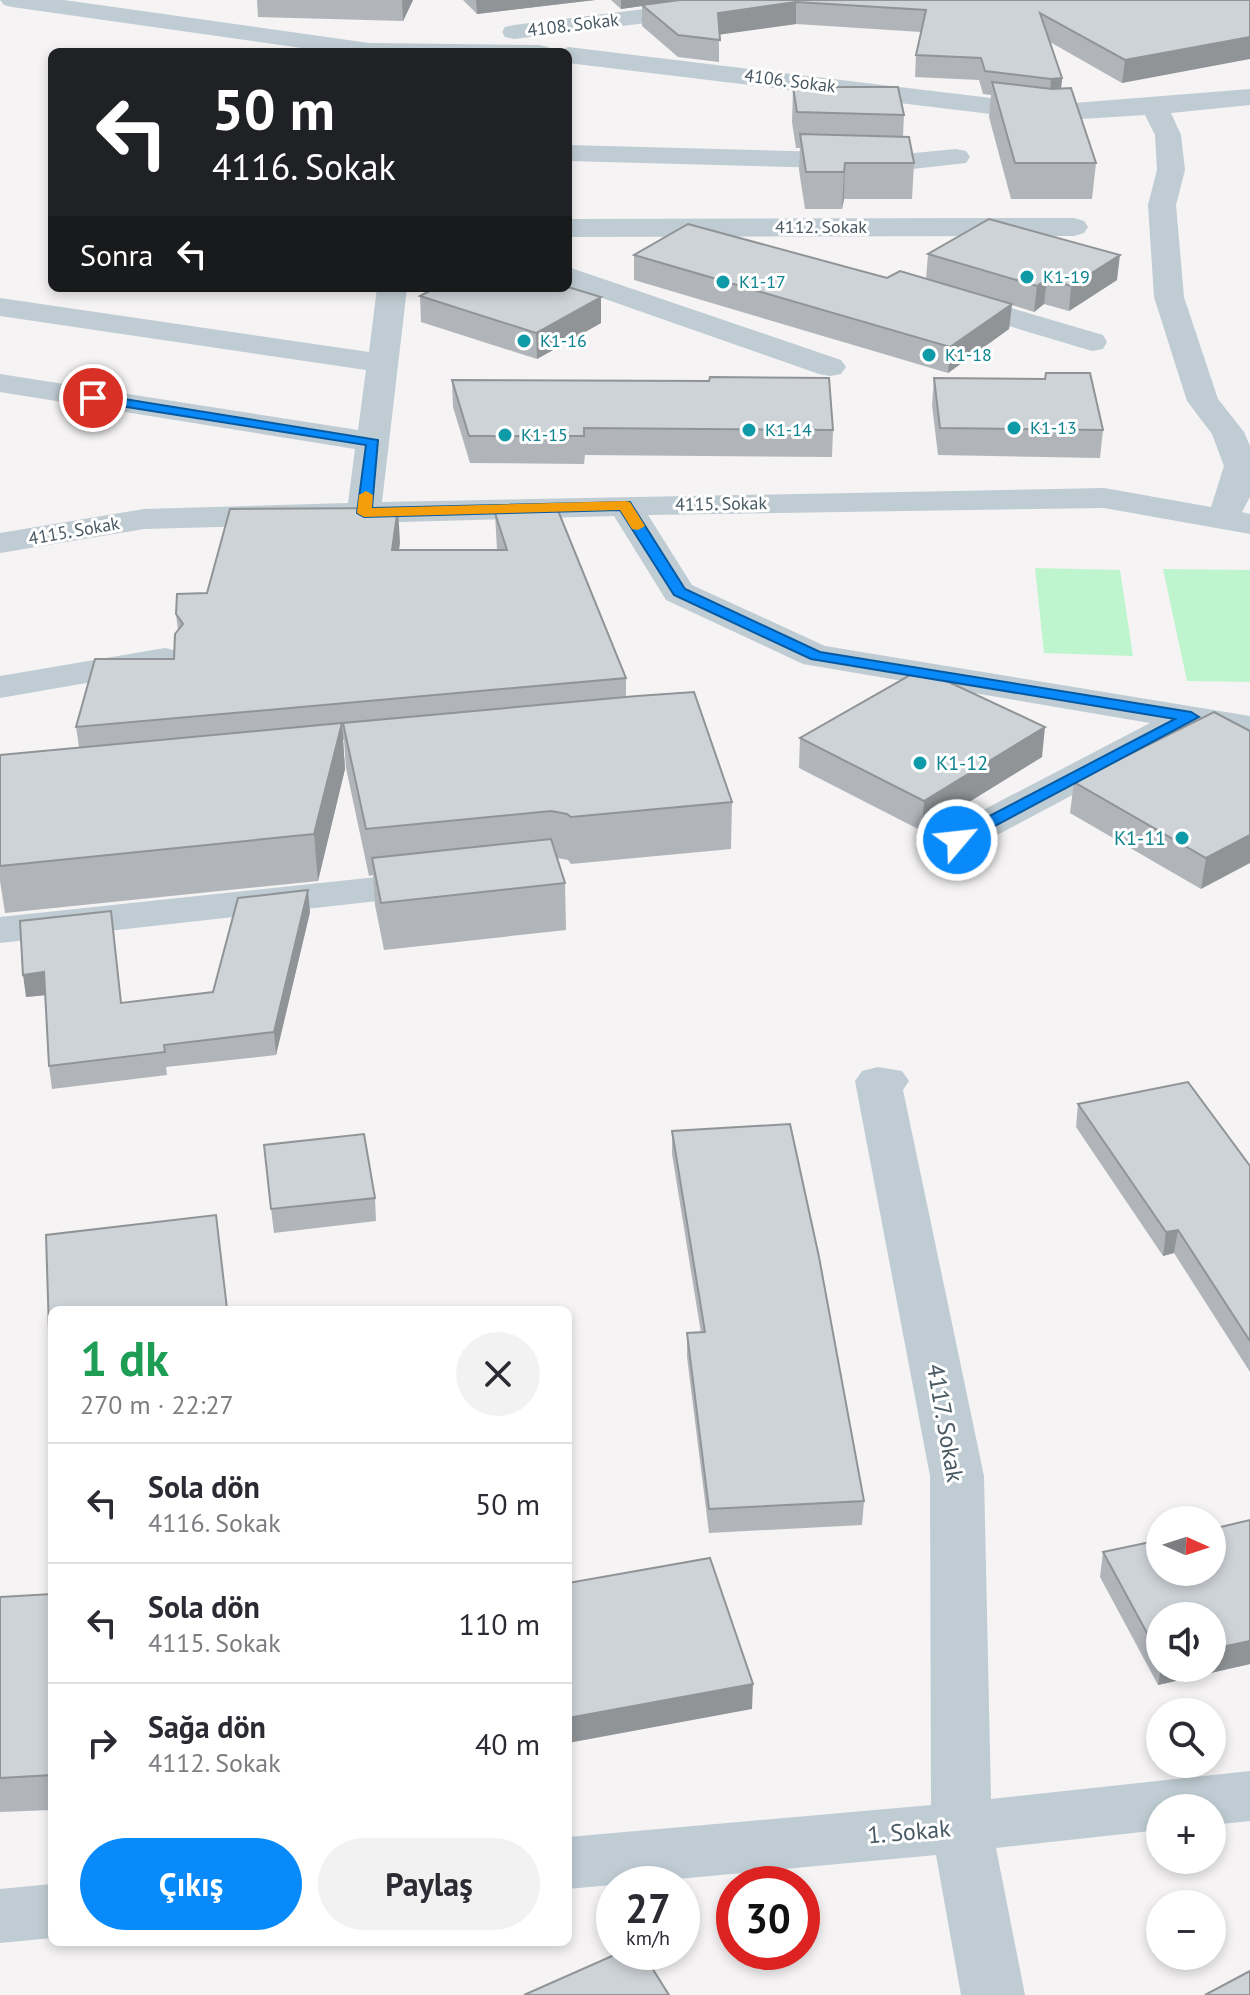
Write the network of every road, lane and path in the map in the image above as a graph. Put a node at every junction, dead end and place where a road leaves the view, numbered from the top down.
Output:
1 (12, 0) edge
2 (778, 0) edge
3 (355, 48) edge
4 (385, 48) edge
5 (572, 55) edge
6 (854, 66) dead end
7 (729, 74) junction
8 (1250, 97) edge
9 (1154, 106) junction
10 (572, 153) edge
11 (956, 157) dead end
12 (709, 227) junction
13 (1074, 227) dead end
14 (572, 228) edge
15 (798, 254) edge
16 (572, 277) edge
17 (391, 292) edge
18 (930, 294) edge
19 (0, 307) edge
20 (1092, 342) dead end
21 (382, 363) junction
22 (830, 367) dead end
23 (0, 383) edge
24 (373, 442) junction
25 (625, 505) junction
26 (364, 513) junction
27 (1236, 521) edge
28 (0, 543) edge
29 (165, 659) edge
30 (0, 687) edge
31 (1191, 717) junction
32 (1250, 728) edge
33 (957, 840) dead end
34 (473, 880) edge
35 (0, 930) edge
36 (886, 1081) dead end
37 (1250, 1796) edge
38 (961, 1827) junction
39 (572, 1863) edge
40 (48, 1911) edge
41 (0, 1916) edge
42 (993, 1995) edge

1 - 3 street
2 - 4 street, 4108. Sokak
5 - 7 street, 4106. Sokak
6 - 7 street
7 - 9 street, 4106. Sokak
8 - 9 street, 4106. Sokak
9 - 27 street
10 - 11 street
12 - 13 street, 4112. Sokak
12 - 14 street, 4112. Sokak
12 - 15 street
16 - 22 street
17 - 21 street
18 - 20 street
19 - 21 street
21 - 24 street
23 - 24 street
24 - 26 street
25 - 26 street, 4115. Sokak
25 - 27 street, 4115. Sokak
25 - 31 street
26 - 28 street, 4115. Sokak
29 - 30 street
31 - 32 street
31 - 33 street
34 - 35 street
36 - 38 street, 4117. Sokak
37 - 38 street, 1. Sokak
38 - 39 street, 1. Sokak
38 - 42 street
40 - 41 street

